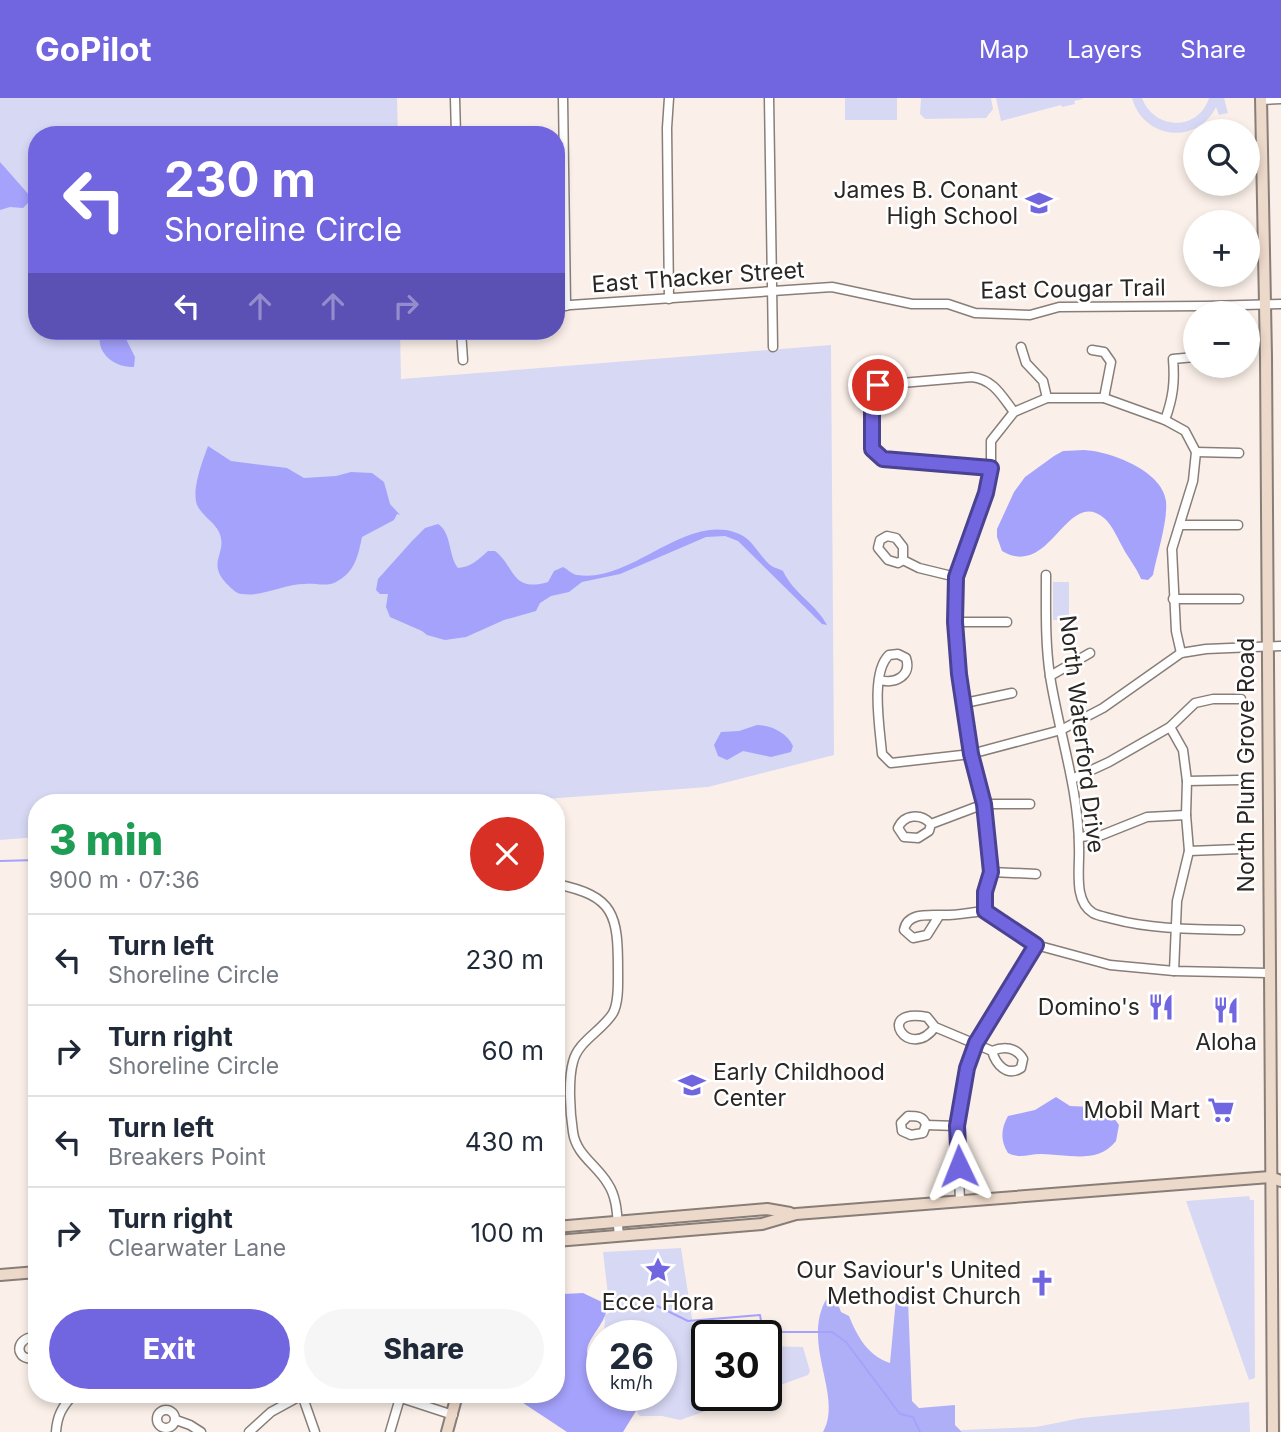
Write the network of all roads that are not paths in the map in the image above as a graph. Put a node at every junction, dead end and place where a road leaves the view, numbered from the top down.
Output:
1 (455, 98) edge
2 (563, 98) edge
3 (668, 98) edge
4 (769, 98) edge
5 (1261, 99) edge
6 (1281, 99) edge
7 (456, 126) edge
8 (563, 126) edge
9 (565, 237) edge
10 (842, 290) joint
11 (772, 291) junction
12 (669, 299) junction
13 (1265, 304) junction
14 (1281, 304) edge
15 (566, 306) joint
16 (462, 340) edge
17 (773, 347) dead end
18 (1021, 347) dead end
19 (1092, 350) dead end
20 (1183, 358) edge
21 (463, 360) dead end
22 (1047, 398) junction
23 (1104, 398) junction
24 (1014, 412) junction
25 (1165, 420) junction
26 (1196, 452) junction
27 (1239, 453) dead end
28 (991, 468) junction
29 (1181, 525) junction
30 (1238, 525) dead end
31 (903, 560) dead end
32 (1046, 575) dead end
33 (956, 577) junction
34 (1174, 599) junction
35 (1239, 599) dead end
36 (955, 622) junction
37 (1007, 622) dead end
38 (1281, 646) edge
39 (1266, 647) junction
40 (1090, 653) dead end
41 (1181, 653) junction
42 (1050, 676) junction
43 (880, 680) dead end
44 (1012, 693) dead end
45 (1241, 699) dead end
46 (965, 703) junction
47 (1170, 727) junction
48 (1061, 730) junction
49 (971, 754) junction
50 (1072, 779) junction
51 (1238, 780) dead end
52 (1187, 781) junction
53 (984, 804) junction
54 (1030, 804) dead end
55 (1186, 815) junction
56 (931, 824) dead end
57 (1079, 837) junction
58 (1240, 849) dead end
59 (1189, 850) junction
60 (991, 872) junction
61 (1036, 874) dead end
62 (565, 886) edge
63 (985, 911) junction
64 (939, 916) dead end
65 (1175, 928) junction
66 (1240, 930) dead end
67 (1036, 945) junction
68 (1174, 971) junction
69 (1268, 973) junction
70 (935, 1027) dead end
71 (976, 1043) junction
72 (992, 1051) dead end
73 (926, 1125) dead end
74 (957, 1126) junction
75 (1278, 1177) edge
76 (960, 1201) junction
77 (796, 1214) junction
78 (617, 1223) junction
79 (565, 1226) edge
80 (619, 1236) junction
81 (565, 1240) edge
82 (28, 1273) edge
83 (0, 1275) edge
84 (28, 1338) edge
85 (28, 1358) edge
86 (1277, 1379) edge
87 (66, 1403) edge
88 (287, 1403) edge
89 (305, 1403) edge
90 (395, 1403) edge
91 (417, 1403) edge
92 (455, 1403) edge
93 (453, 1415) junction
94 (176, 1420) dead end
95 (56, 1432) edge
96 (201, 1432) edge
97 (249, 1432) edge
98 (314, 1432) edge
99 (390, 1432) edge
100 (447, 1432) edge
101 (1273, 1432) edge

1 - 7 street
2 - 8 street
3 - 12 street
4 - 11 street
5 - 6 street
5 - 13 street, North Plum Grove Road
9 - 15 street
10 - 11 street, East Thacker Street
10 - 13 street, East Cougar Trail
11 - 12 street, East Thacker Street
11 - 17 street
12 - 15 street, East Thacker Street
13 - 14 street
13 - 39 street, North Plum Grove Road
16 - 21 street
18 - 22 street
19 - 23 street
20 - 25 street
22 - 23 street
22 - 24 street
23 - 25 street
24 - 28 street
24 - 28 street
25 - 26 street
26 - 27 street
26 - 29 street
28 - 33 street
29 - 30 street
29 - 34 street
31 - 33 street
32 - 42 street, North Waterford Drive
33 - 36 street
34 - 35 street
34 - 41 street
36 - 37 street
36 - 46 street
38 - 39 street
39 - 41 street
39 - 69 street, North Plum Grove Road
40 - 42 street
41 - 48 street
42 - 48 street, North Waterford Drive
43 - 49 street
44 - 46 street
45 - 47 street
46 - 49 street
47 - 50 street
47 - 52 street
48 - 49 street
48 - 50 street, North Waterford Drive
49 - 53 street
50 - 57 street, North Waterford Drive
51 - 52 street
52 - 55 street
53 - 54 street
53 - 56 street
53 - 60 street
55 - 57 street
55 - 59 street
57 - 65 street, North Waterford Drive
58 - 59 street
59 - 65 street
60 - 61 street
60 - 63 street
62 - 78 street
63 - 64 street
63 - 67 street
65 - 66 street, North Waterford Drive
65 - 68 street
67 - 68 street
67 - 71 street
68 - 69 street
69 - 75 street, North Plum Grove Road
70 - 71 street
71 - 72 street
71 - 74 street
73 - 74 street
74 - 76 street
75 - 76 street
75 - 86 street, North Plum Grove Road
76 - 77 street
77 - 78 street
77 - 80 street
78 - 79 street
78 - 80 street
80 - 81 street
82 - 83 street
84 - 85 street
86 - 101 street, North Plum Grove Road
87 - 95 street
88 - 97 street
89 - 98 street
90 - 99 street
91 - 93 street
92 - 93 street
93 - 100 street
94 - 96 street

